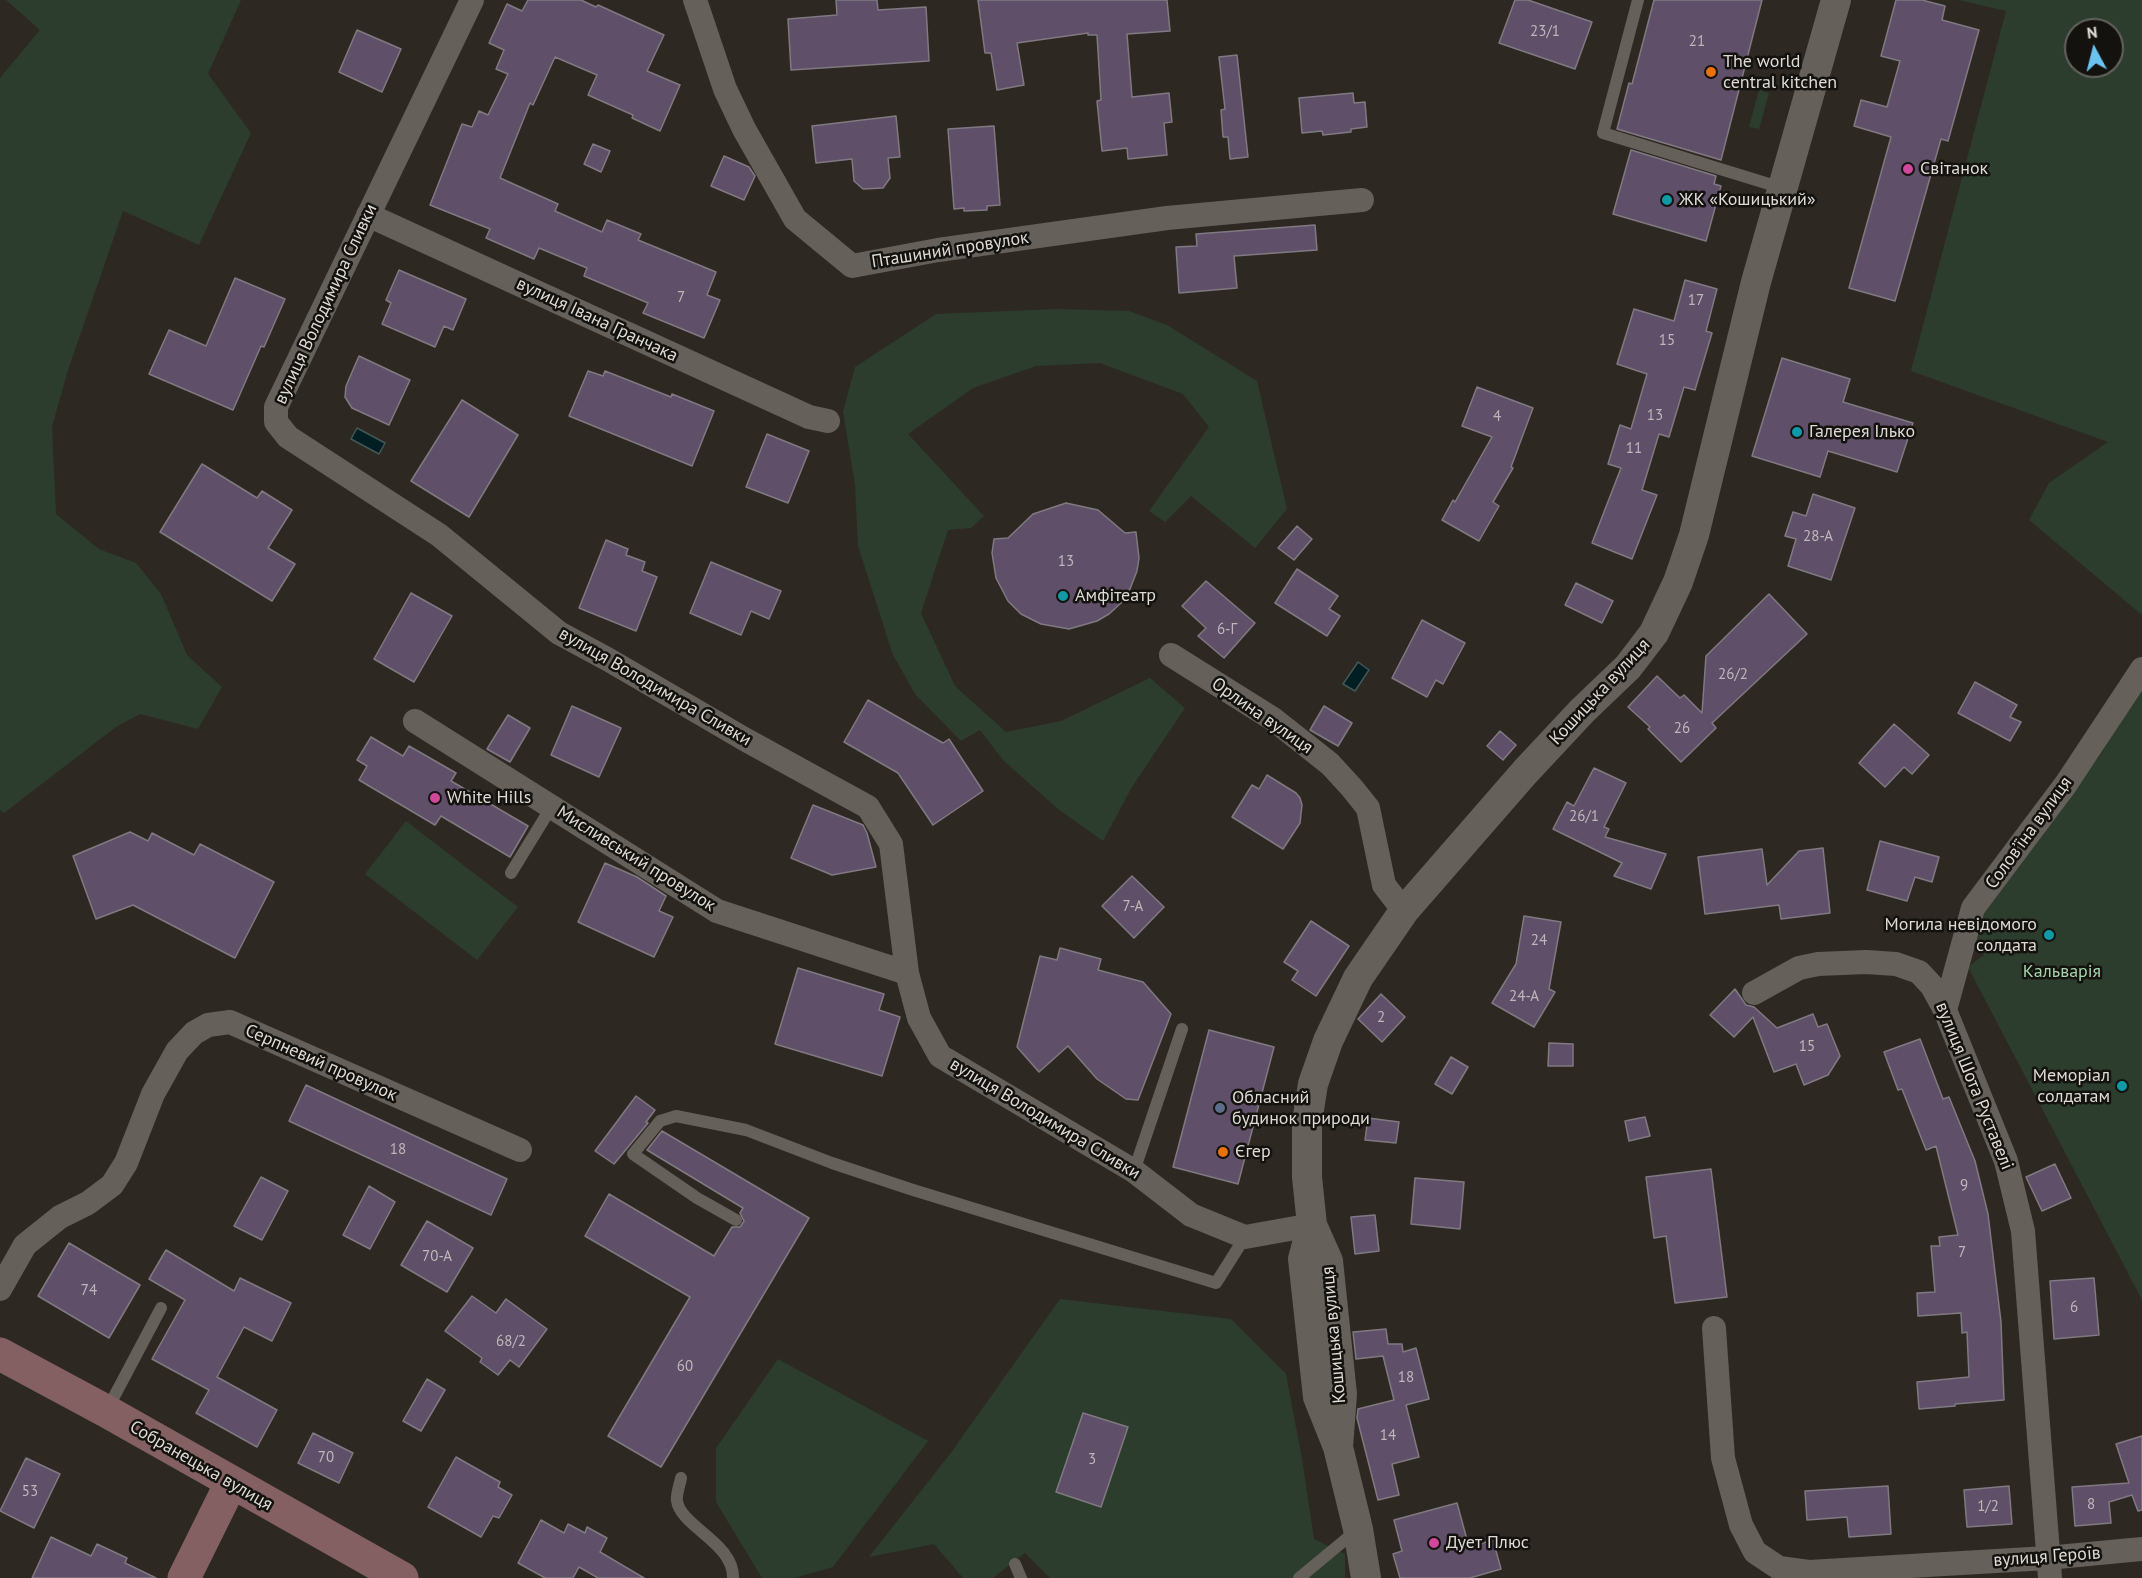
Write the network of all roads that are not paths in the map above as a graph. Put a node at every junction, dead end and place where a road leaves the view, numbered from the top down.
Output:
1 (472, 0) edge
2 (695, 0) edge
3 (1638, 0) edge
4 (1836, 0) edge
5 (1783, 188) junction
6 (1362, 200) dead end
7 (368, 215) junction
8 (828, 421) dead end
9 (1171, 656) dead end
10 (2142, 669) edge
11 (414, 721) dead end
12 (552, 806) junction
13 (511, 873) dead end
14 (1404, 911) junction
15 (908, 973) junction
16 (1754, 993) dead end
17 (1946, 1010) junction
18 (1182, 1029) dead end
19 (520, 1150) dead end
20 (1134, 1171) junction
21 (736, 1220) dead end
22 (1312, 1225) junction
23 (1245, 1237) junction
24 (0, 1289) edge
25 (161, 1308) dead end
26 (1714, 1328) dead end
27 (0, 1354) edge
28 (106, 1411) junction
29 (681, 1478) dead end
30 (231, 1483) junction
31 (1358, 1529) junction
32 (2142, 1549) edge
33 (1015, 1564) dead end
34 (2048, 1568) edge
35 (184, 1578) edge
36 (402, 1578) edge
37 (733, 1578) edge
38 (1021, 1578) edge
39 (1299, 1578) edge
40 (1366, 1578) edge

1 - 7 street, вулиця Володимира Сливки
2 - 6 street, Пташиний провулок
3 - 5 lane
4 - 5 street, Кошицька вулиця
5 - 14 street, Кошицька вулиця
7 - 8 street, вулиця Івана Гранчака
7 - 15 street, вулиця Володимира Сливки
9 - 14 street, Орлина вулиця
10 - 17 street, Соловʼїна вулиця
11 - 12 street, Мисливський провулок
12 - 13 lane
12 - 15 street, Мисливський провулок
14 - 22 street, Кошицька вулиця
15 - 20 street, вулиця Володимира Сливки
16 - 17 street, вулиця Шота Руставелі
17 - 34 street, вулиця Шота Руставелі
18 - 20 lane
19 - 24 street, Серпневий провулок
20 - 23 street, вулиця Володимира Сливки
21 - 23 lane
22 - 23 street
22 - 31 street, Кошицька вулиця
25 - 28 lane
26 - 34 street, вулиця Героїв
27 - 28 main road, Собранецька вулиця
28 - 30 main road, Собранецька вулиця
29 - 37 lane
30 - 35 main road
30 - 36 main road, Собранецька вулиця
31 - 39 lane
31 - 40 street, Кошицька вулиця
32 - 34 street, вулиця Героїв
33 - 38 lane

